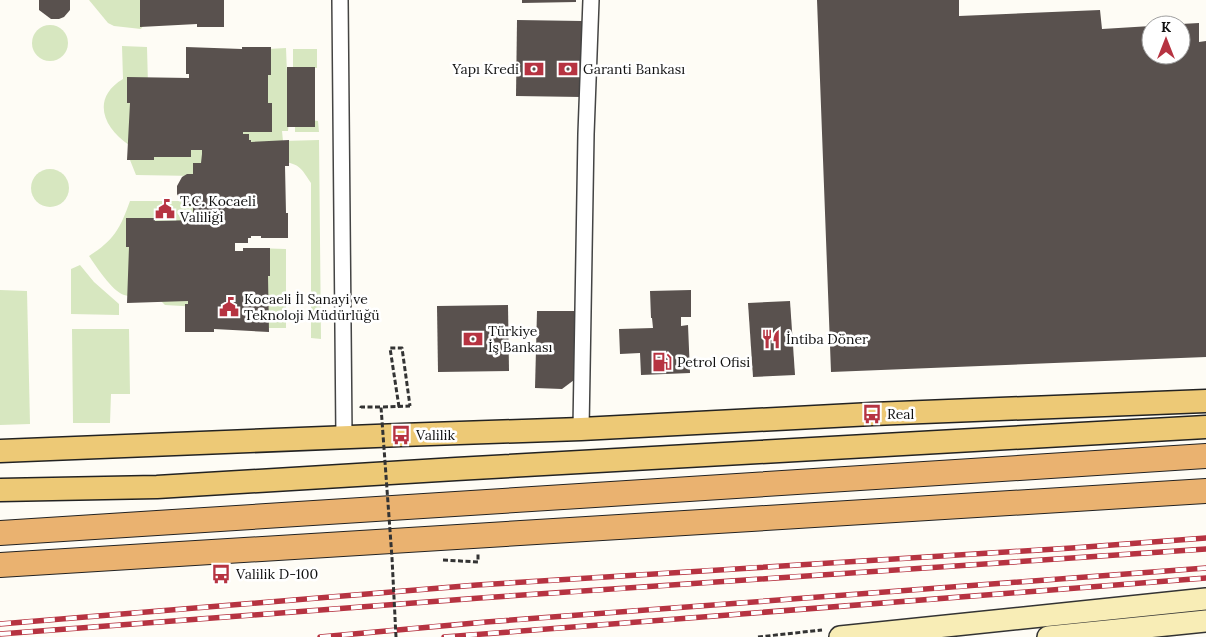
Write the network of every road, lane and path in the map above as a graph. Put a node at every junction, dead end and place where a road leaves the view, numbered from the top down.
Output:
1 (340, 0) edge
2 (591, 0) edge
3 (1206, 401) edge
4 (1134, 403) junction
5 (361, 407) dead end
6 (381, 407) junction
7 (399, 407) junction
8 (1206, 411) edge
9 (1206, 427) edge
10 (582, 429) junction
11 (344, 437) junction
12 (0, 451) edge
13 (1206, 456) edge
14 (0, 490) edge
15 (1206, 491) edge
16 (0, 533) edge
17 (0, 565) edge
18 (1206, 599) edge
19 (1206, 621) edge
20 (1144, 632) edge
21 (396, 637) edge
22 (840, 637) edge
23 (1048, 637) edge

1 - 11 street
2 - 10 street
3 - 4 main road
4 - 8 main road
4 - 10 main road
5 - 6 path
6 - 7 path, bridge
6 - 21 path, bridge
7 - 7 path, bridge
9 - 14 main road
10 - 11 main road
11 - 12 main road
13 - 16 highway
15 - 17 highway
18 - 22 main road
19 - 20 main road
20 - 23 main road

